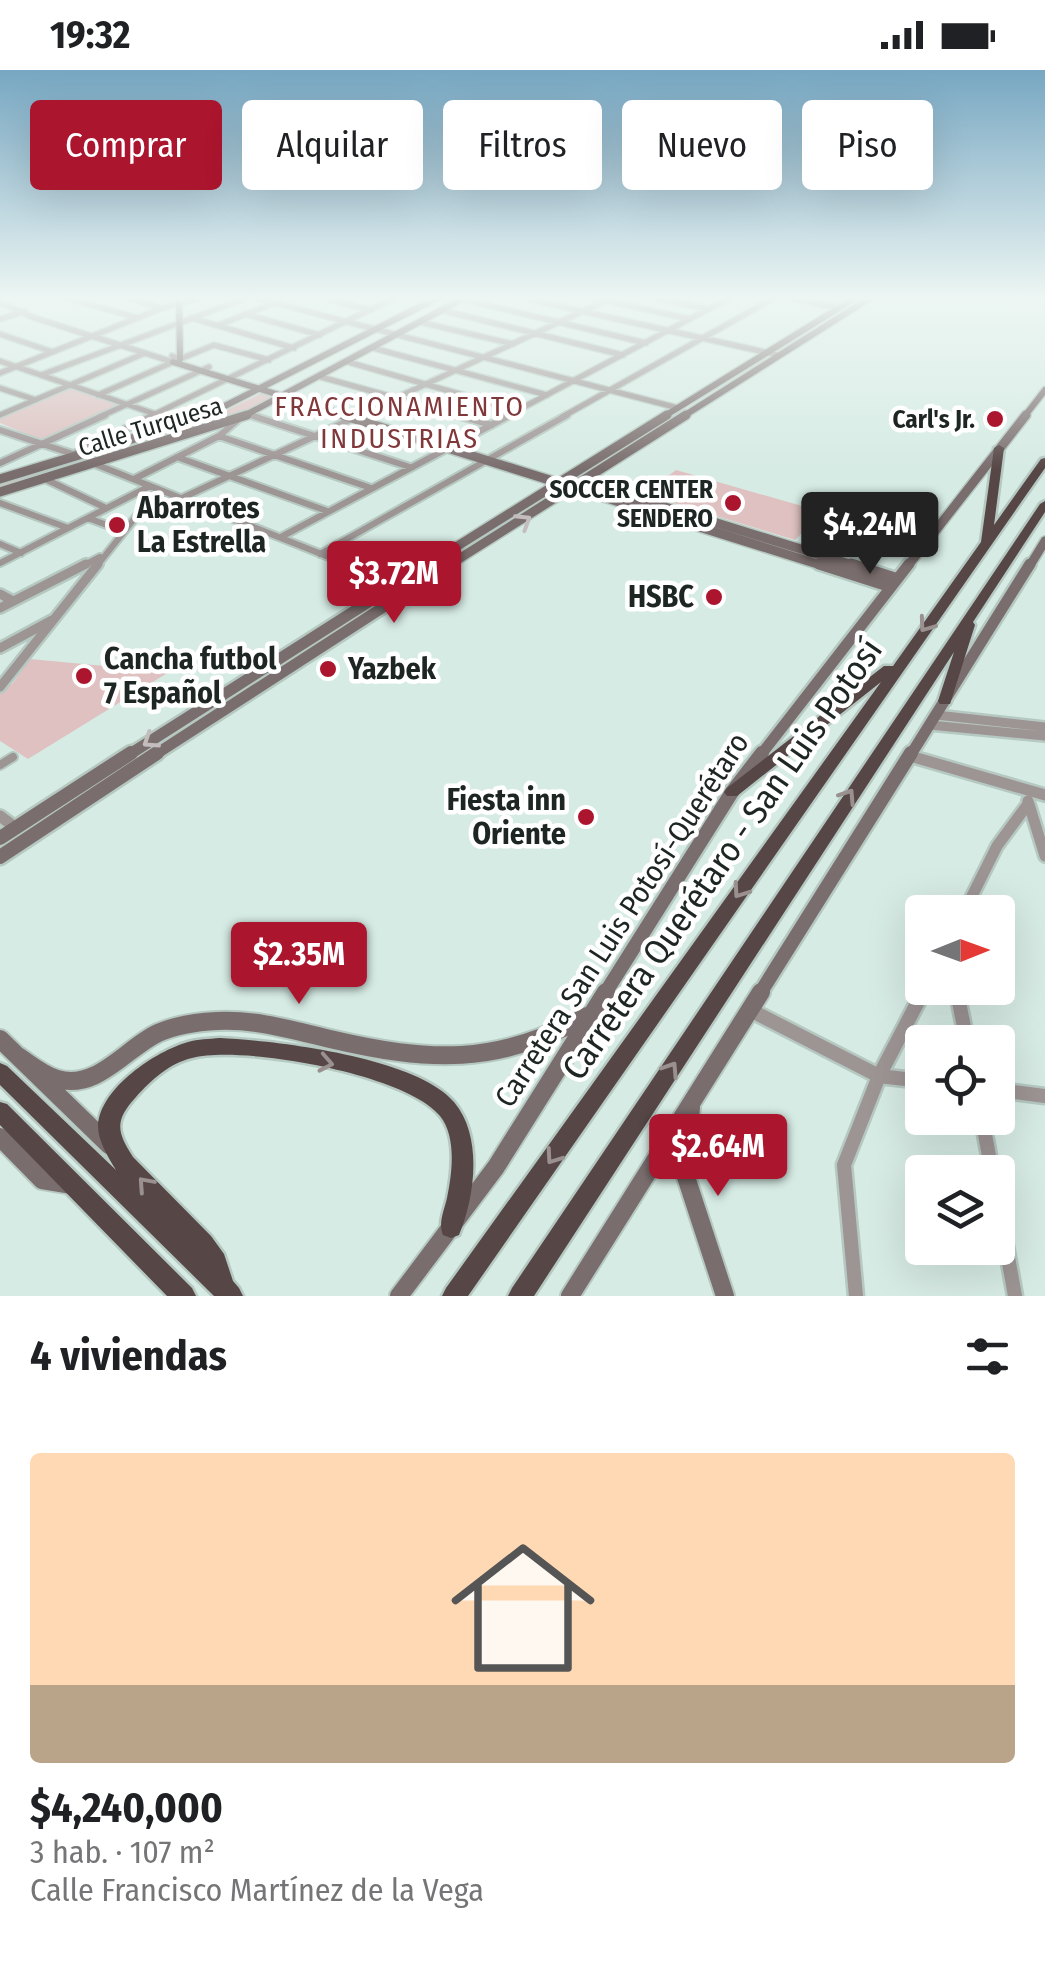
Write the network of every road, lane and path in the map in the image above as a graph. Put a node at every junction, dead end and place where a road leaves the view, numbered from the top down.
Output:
1 (44, 355) edge
2 (94, 355) edge
3 (140, 355) edge
4 (155, 355) edge
5 (164, 355) edge
6 (177, 355) edge
7 (189, 355) edge
8 (251, 355) edge
9 (279, 355) edge
10 (330, 355) edge
11 (360, 355) edge
12 (400, 355) edge
13 (472, 355) edge
14 (489, 355) edge
15 (623, 355) edge
16 (675, 355) edge
17 (770, 355) edge
18 (770, 355) edge
19 (483, 358) junction
20 (177, 360) junction
21 (269, 360) junction
22 (0, 361) edge
23 (348, 362) junction
24 (15, 366) junction
25 (205, 369) junction
26 (456, 370) junction
27 (0, 372) edge
28 (42, 376) junction
29 (321, 377) junction
30 (234, 378) junction
31 (574, 381) junction
32 (69, 385) junction
33 (425, 385) junction
34 (268, 388) junction
35 (2, 390) edge
36 (610, 390) junction
37 (1045, 390) edge
38 (98, 395) junction
39 (289, 395) junction
40 (547, 395) junction
41 (396, 398) junction
42 (36, 400) junction
43 (128, 405) junction
44 (678, 408) junction
45 (518, 410) junction
46 (0, 415) edge
47 (158, 415) junction
48 (357, 416) junction
49 (244, 417) junction
50 (186, 424) junction
51 (492, 424) junction
52 (0, 430) edge
53 (11, 434) junction
54 (219, 436) junction
55 (314, 436) junction
56 (0, 438) edge
57 (42, 444) junction
58 (453, 446) junction
59 (999, 448) junction
60 (76, 455) junction
61 (274, 455) junction
62 (176, 458) junction
63 (490, 458) junction
64 (1045, 461) edge
65 (0, 463) edge
66 (95, 464) junction
67 (410, 467) junction
68 (229, 476) junction
69 (0, 479) edge
70 (134, 479) junction
71 (45, 480) junction
72 (572, 482) junction
73 (154, 487) junction
74 (371, 488) junction
75 (0, 492) edge
76 (182, 498) junction
77 (0, 503) edge
78 (1045, 505) edge
79 (106, 508) junction
80 (327, 511) junction
81 (88, 518) junction
82 (68, 528) junction
83 (124, 531) junction
84 (475, 536) junction
85 (281, 537) junction
86 (1045, 541) edge
87 (0, 544) edge
88 (985, 544) junction
89 (482, 547) junction
90 (21, 553) junction
91 (320, 554) junction
92 (103, 555) junction
93 (0, 564) edge
94 (892, 582) junction
95 (397, 584) junction
96 (0, 594) edge
97 (395, 601) junction
98 (13, 602) junction
99 (366, 603) junction
100 (0, 608) edge
101 (974, 610) junction
102 (58, 616) junction
103 (366, 620) junction
104 (324, 629) junction
105 (337, 638) junction
106 (0, 648) edge
107 (901, 660) junction
108 (242, 682) junction
109 (0, 687) edge
110 (254, 689) junction
111 (937, 714) junction
112 (990, 726) junction
113 (1045, 727) edge
114 (1045, 736) edge
115 (910, 756) junction
116 (12, 758) dead end
117 (0, 765) edge
118 (732, 792) junction
119 (1045, 795) edge
120 (1027, 798) junction
121 (0, 816) edge
122 (16, 828) junction
123 (0, 838) edge
124 (1045, 856) edge
125 (0, 857) edge
126 (972, 895) edge
127 (916, 1005) edge
128 (750, 1010) junction
129 (590, 1014) junction
130 (0, 1039) edge
131 (18, 1056) junction
132 (0, 1072) edge
133 (878, 1076) junction
134 (905, 1079) edge
135 (1015, 1092) edge
136 (1045, 1096) edge
137 (691, 1104) junction
138 (0, 1111) edge
139 (0, 1137) edge
140 (116, 1152) junction
141 (74, 1186) junction
142 (451, 1228) junction
143 (1009, 1265) edge
144 (227, 1292) edge
145 (184, 1296) edge
146 (399, 1296) edge
147 (454, 1296) edge
148 (520, 1296) edge
149 (570, 1296) edge
150 (725, 1296) edge
151 (856, 1296) edge
152 (1015, 1296) edge

1 - 24 street
2 - 28 street
3 - 32 street
4 - 20 street
5 - 20 street
6 - 20 main road
7 - 20 street
8 - 21 street
9 - 21 street
10 - 34 main road, Calle Turquesa
11 - 23 main road, Calle Turquesa
12 - 26 street
13 - 19 street
14 - 19 street
15 - 31 street
16 - 36 street
17 - 44 main road
18 - 72 main road
19 - 26 street
19 - 31 street
20 - 25 main road
20 - 38 street
21 - 30 street
22 - 24 street
23 - 29 main road, Calle Turquesa
23 - 33 street
24 - 27 street
24 - 28 street
25 - 30 main road
25 - 43 street
26 - 33 street
26 - 40 street
28 - 32 street
29 - 39 main road, Calle Turquesa
29 - 41 street
30 - 34 main road
30 - 47 street
31 - 36 street
31 - 40 street
32 - 38 street
32 - 42 street
33 - 41 street
33 - 45 street
34 - 39 main road
34 - 50 main road, Calle Turquesa
35 - 42 street
36 - 44 street
36 - 63 street
37 - 59 main road, Carretera San Luis Potosí-Querétaro
38 - 43 street
39 - 48 main road
39 - 49 main road, Calle Turquesa
40 - 45 street
41 - 48 street
41 - 51 street
42 - 46 street
43 - 47 street
43 - 57 street
44 - 72 main road
45 - 51 street
47 - 50 street
47 - 60 street
48 - 55 street
48 - 58 main road
49 - 54 street
49 - 55 street
49 - 66 main road, Calle Turquesa
50 - 60 main road, Calle Turquesa
51 - 58 street
52 - 53 street
53 - 56 street
53 - 57 street
54 - 61 street
54 - 62 street
55 - 61 street
55 - 67 street
57 - 60 street
57 - 65 street
58 - 63 main road
58 - 67 street
59 - 88 highway
59 - 94 main road, Carretera San Luis Potosí-Querétaro
60 - 69 main road, Calle Turquesa
61 - 68 street
61 - 74 street
62 - 68 street
62 - 70 street
63 - 72 main road
63 - 91 street
64 - 88 highway, Carretera Querétaro - San Luis Potosí
66 - 70 street
66 - 71 main road, Calle Turquesa
67 - 74 street
68 - 76 street
68 - 80 street
70 - 73 street
71 - 75 main road, Calle Turquesa
71 - 79 street
72 - 84 main road
89 -> 72 main road
72 - 94 main road
73 - 76 street
73 - 79 street
73 - 83 street
74 - 80 street
76 - 85 street
77 - 82 street
78 - 101 highway, Carretera Querétaro - San Luis Potosí
79 - 81 street
80 - 85 street
81 - 82 street
81 - 83 street
82 - 90 street
83 - 92 street
84 - 89 main road
84 - 95 main road
85 - 91 street
86 - 111 main road
87 - 90 street
88 -> 107 highway, Carretera Querétaro - San Luis Potosí
89 - 97 main road
90 - 93 street
91 - 95 street
92 - 98 street
92 - 102 street
94 - 118 main road, Carretera San Luis Potosí-Querétaro
95 - 97 main road
95 - 99 main road
96 - 98 street
97 - 103 main road
98 - 100 street
99 - 103 main road
99 - 104 main road
101 - 111 highway
148 -> 101 highway, Carretera Querétaro - San Luis Potosí
102 - 106 street
102 - 109 street
103 - 105 main road
104 - 105 main road
104 - 108 main road
105 - 110 main road
107 - 118 highway
107 -> 147 highway, Carretera Querétaro - San Luis Potosí
108 - 110 main road
108 -> 122 main road
110 - 125 main road
111 - 112 street
111 - 115 main road
112 - 113 street
112 - 114 street
115 - 120 street
115 - 128 main road
116 - 117 street
118 - 129 main road, Carretera San Luis Potosí-Querétaro
119 - 120 street
120 - 124 street
120 - 126 street
121 - 122 street
122 - 123 main road
127 - 133 street
128 - 133 street
128 - 137 main road
129 - 131 main road
129 - 142 main road, Carretera San Luis Potosí-Querétaro
130 - 131 main road
131 - 140 main road
132 - 144 highway
133 - 134 street
133 - 151 street
135 - 136 street
137 - 149 main road
137 - 150 main road
138 - 141 highway
139 - 141 main road
140 -> 142 highway
144 -> 140 highway
141 - 145 highway
142 - 146 main road, Carretera San Luis Potosí-Querétaro
143 - 152 street

